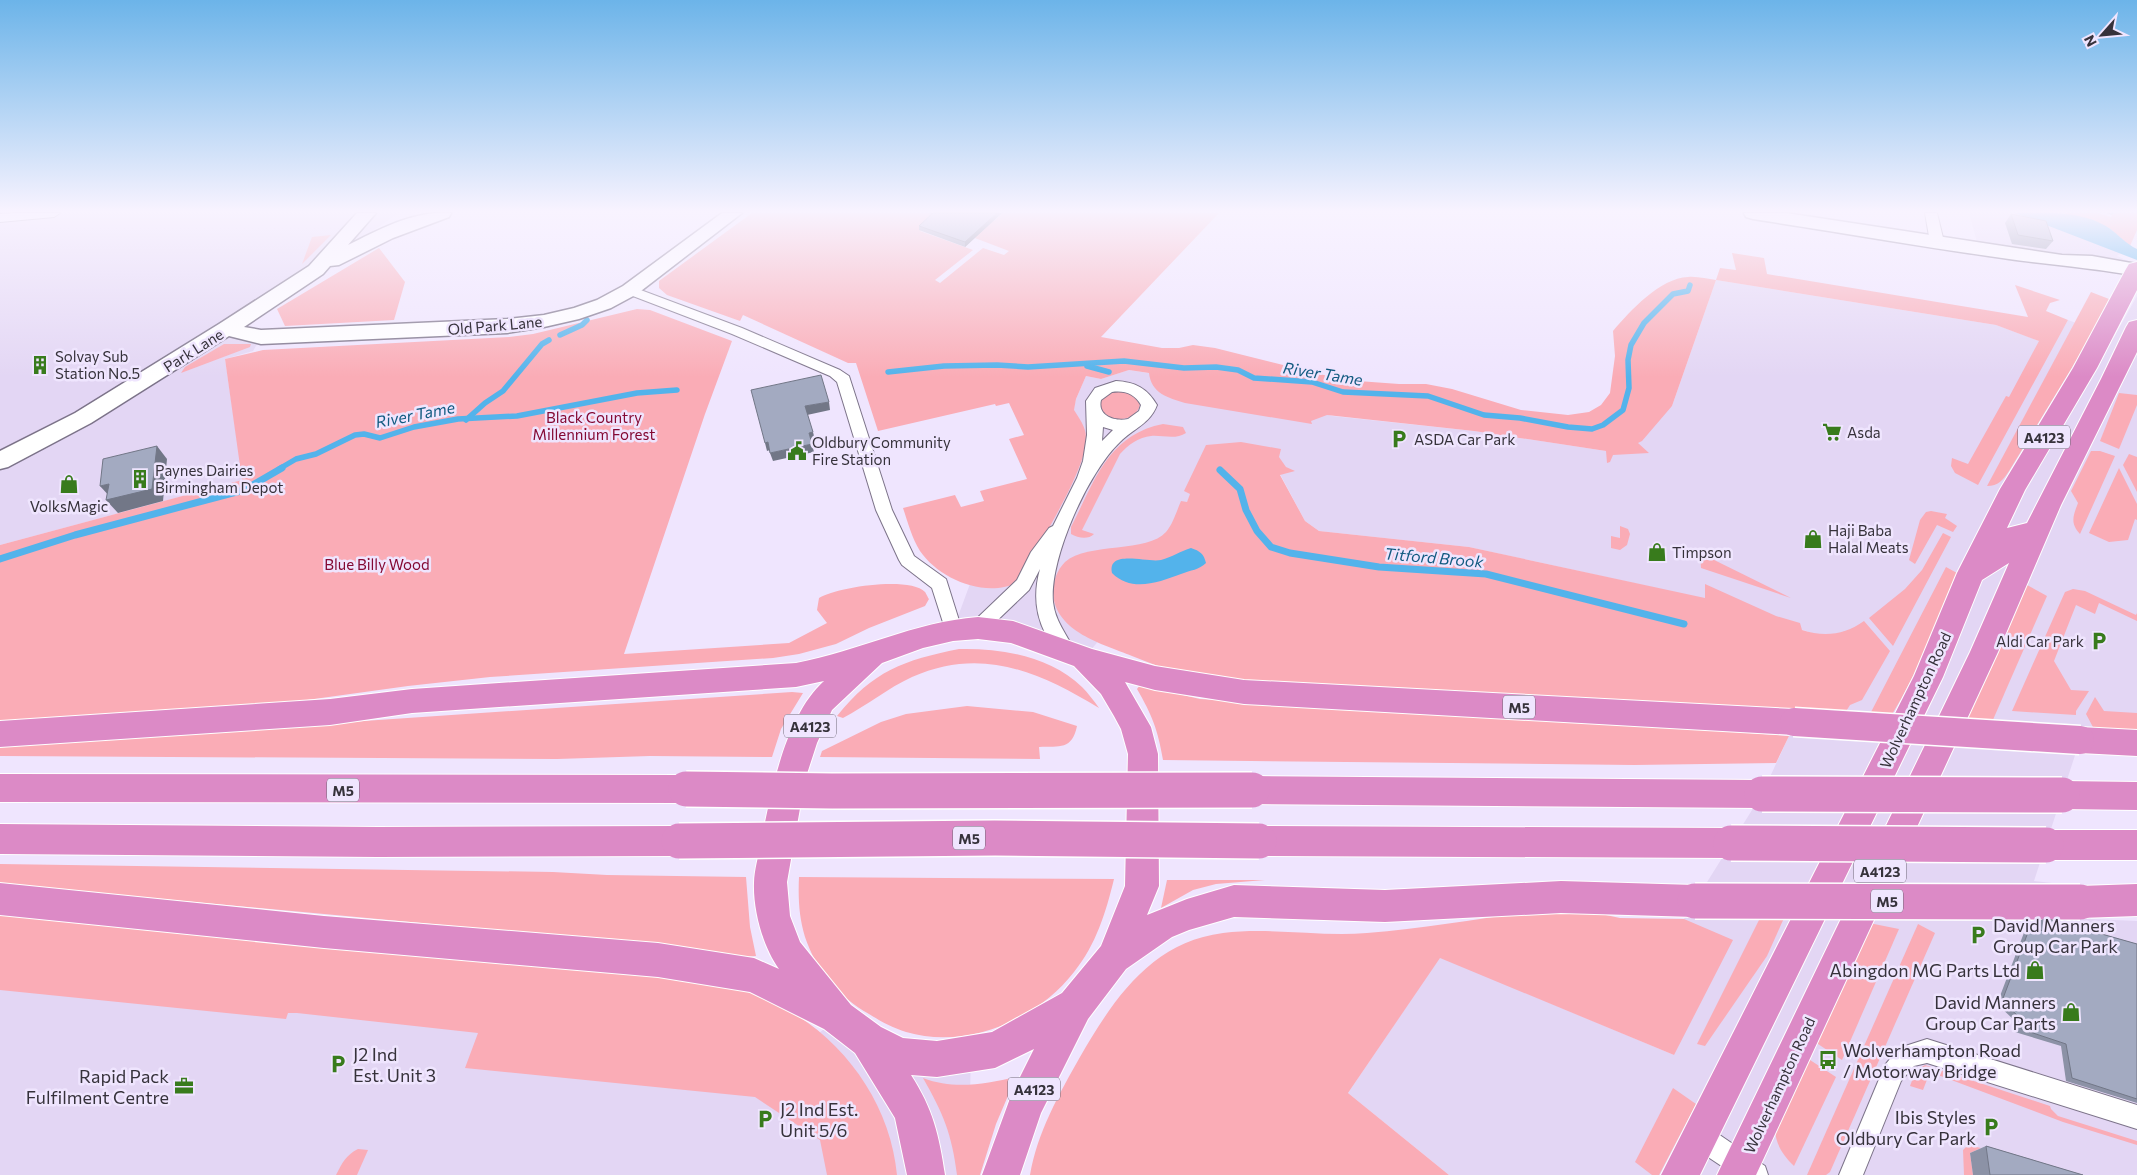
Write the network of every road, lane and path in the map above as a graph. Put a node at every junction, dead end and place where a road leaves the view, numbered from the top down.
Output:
1 (320, 268) edge
2 (660, 268) edge
3 (2098, 268) edge
4 (316, 270) joint
5 (2135, 275) edge
6 (630, 290) junction
7 (2137, 326) edge
8 (226, 329) junction
9 (1093, 408) junction
10 (1132, 424) junction
11 (2077, 450) junction
12 (0, 461) edge
13 (1089, 467) junction
14 (1065, 518) junction
15 (1995, 526) junction
16 (2038, 531) junction
17 (1972, 572) junction
18 (965, 629) junction
19 (1075, 654) junction
20 (872, 655) junction
21 (0, 734) edge
22 (2137, 743) edge
23 (0, 788) edge
24 (2137, 796) edge
25 (0, 839) edge
26 (2137, 845) edge
27 (0, 899) edge
28 (2137, 900) edge
29 (1114, 957) junction
30 (1075, 1006) junction
31 (838, 1018) junction
32 (868, 1040) junction
33 (2137, 1117) edge
34 (1699, 1136) junction
35 (1744, 1172) edge
36 (926, 1175) edge
37 (1001, 1175) edge
38 (1680, 1175) edge
39 (1851, 1175) edge

1 - 4 main road
2 - 6 main road, Old Park Lane
3 - 5 main road
4 - 8 main road, Park Lane
5 - 15 highway, Wolverhampton Road / A4123
6 - 8 main road, Old Park Lane
6 - 18 street
7 - 11 highway, Wolverhampton Road / A4123
8 - 12 main road, Park Lane
9 - 10 street
9 - 10 street
9 - 13 street
10 - 13 street
11 - 15 highway
11 - 16 highway, Wolverhampton Road / A4123
13 - 14 street
14 - 18 street
14 - 19 street
15 - 17 highway, Wolverhampton Road / A4123
16 - 17 highway
16 - 35 highway, Wolverhampton Road / A4123
17 - 34 highway, Wolverhampton Road / A4123
18 - 19 highway, A4123
18 - 20 highway, A4123
19 - 22 highway, M5, bridge
19 - 29 highway, A4123
20 - 21 highway
20 - 31 highway, A4123
23 - 24 highway, M5, bridge
25 - 26 highway, M5, bridge
27 - 31 highway
28 - 29 highway, M5, bridge
29 - 30 highway, A4123
30 - 32 highway, A4123
30 - 37 highway, A4123
31 - 32 highway, A4123
32 - 36 highway, A4123
33 - 39 street
34 - 35 street, Wolverhampton Road
34 - 38 highway, Wolverhampton Road / A4123

